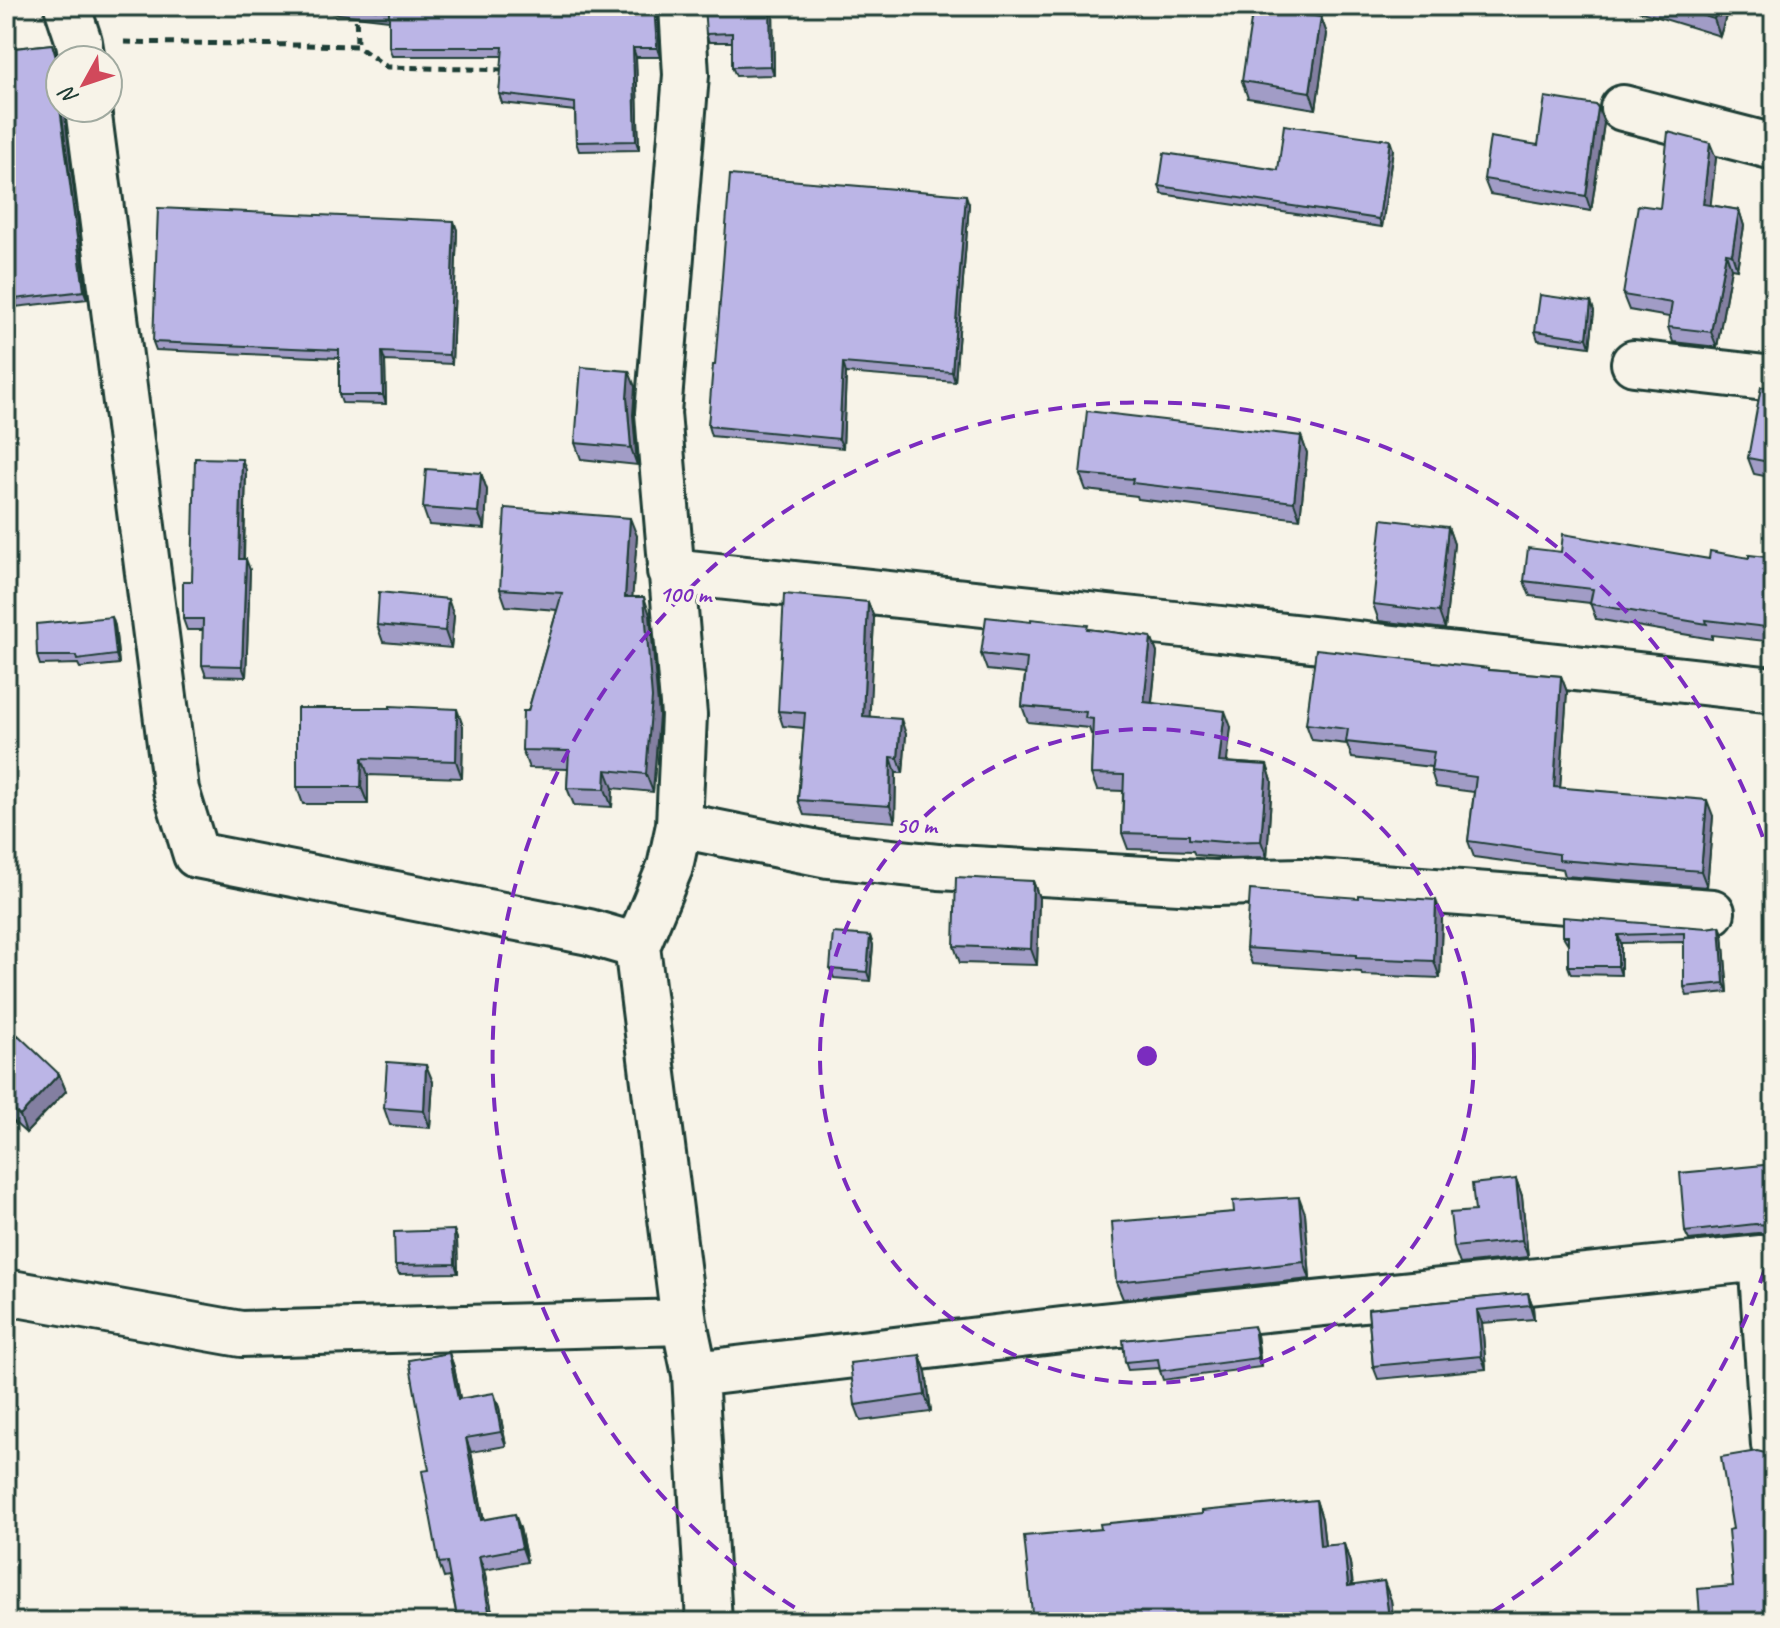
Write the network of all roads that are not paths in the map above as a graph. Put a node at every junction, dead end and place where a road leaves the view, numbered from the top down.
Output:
1 (682, 6) edge
2 (1623, 108) dead end
3 (90, 124) edge
4 (1774, 147) edge
5 (1634, 363) dead end
6 (1774, 379) edge
7 (670, 571) junction
8 (1774, 690) edge
9 (679, 825) junction
10 (1712, 912) dead end
11 (637, 946) junction
12 (6, 1292) edge
13 (684, 1322) junction
14 (695, 1374) junction
15 (1774, 1445) edge
16 (709, 1622) edge

1 - 7 street
2 - 4 street
3 - 11 street
5 - 6 street
7 - 8 street
7 - 9 street
9 - 10 street
9 - 11 street
11 - 13 street
12 - 13 street
13 - 14 street
14 - 15 street
14 - 16 street

